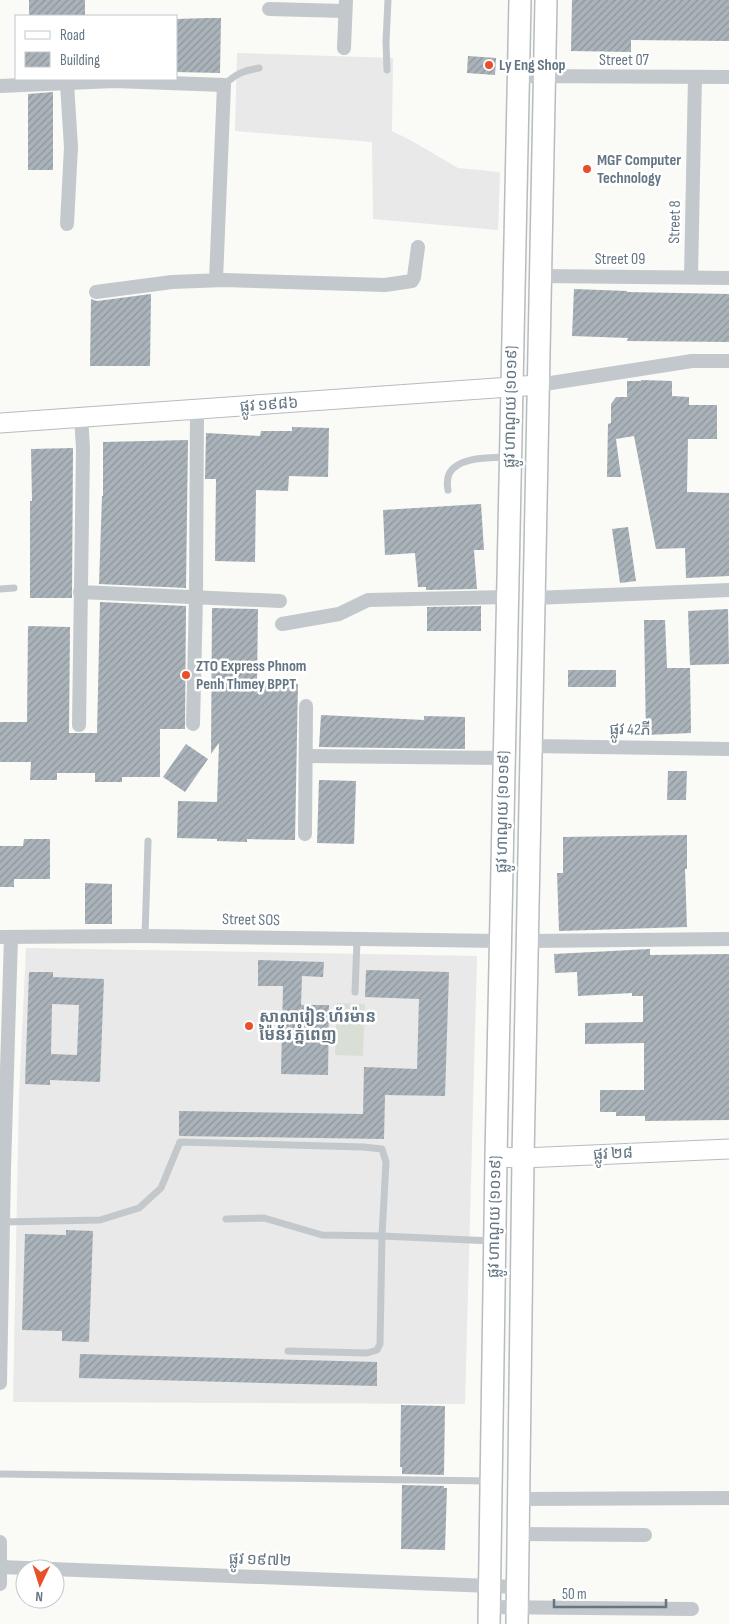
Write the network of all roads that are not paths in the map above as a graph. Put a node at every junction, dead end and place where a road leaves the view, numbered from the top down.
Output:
1 (388, 0) edge
2 (520, 0) edge
3 (546, 0) edge
4 (346, 6) edge
5 (268, 9) dead end
6 (344, 48) dead end
7 (259, 68) dead end
8 (387, 70) dead end
9 (518, 76) junction
10 (545, 76) junction
11 (695, 77) junction
12 (729, 78) edge
13 (68, 84) junction
14 (224, 84) junction
15 (0, 86) edge
16 (67, 224) dead end
17 (418, 247) dead end
18 (541, 276) junction
19 (691, 277) junction
20 (729, 278) edge
21 (216, 280) junction
22 (96, 292) dead end
23 (729, 361) edge
24 (538, 385) junction
25 (511, 388) junction
26 (197, 410) junction
27 (81, 417) junction
28 (0, 423) edge
29 (510, 457) junction
30 (448, 490) dead end
31 (14, 588) dead end
32 (0, 589) edge
33 (729, 590) edge
34 (80, 592) junction
35 (196, 596) junction
36 (507, 597) junction
37 (534, 598) junction
38 (280, 601) dead end
39 (282, 624) dead end
40 (306, 706) dead end
41 (193, 724) dead end
42 (79, 725) dead end
43 (531, 746) junction
44 (729, 750) edge
45 (306, 756) junction
46 (504, 758) junction
47 (305, 834) dead end
48 (148, 841) dead end
49 (145, 936) junction
50 (6, 937) edge
51 (729, 939) edge
52 (357, 940) junction
53 (528, 941) junction
54 (501, 942) junction
55 (355, 992) dead end
56 (729, 1149) edge
57 (496, 1157) junction
58 (523, 1158) junction
59 (2, 1169) edge
60 (226, 1219) dead end
61 (3, 1222) junction
62 (382, 1236) junction
63 (495, 1241) junction
64 (0, 1343) edge
65 (288, 1352) dead end
66 (0, 1384) edge
67 (0, 1474) edge
68 (492, 1482) junction
69 (729, 1498) edge
70 (520, 1499) junction
71 (519, 1534) junction
72 (645, 1534) dead end
73 (0, 1542) edge
74 (0, 1566) edge
75 (0, 1584) edge
76 (490, 1606) edge
77 (518, 1606) edge
78 (692, 1609) dead end

1 - 8 lane
2 - 9 main road, ផ្លូវ ហាណូយ (១០១៩)
3 - 10 main road, ផ្លូវ ហាណូយ (១០១៩)
4 - 5 street
4 - 6 street
7 - 14 lane
9 - 10 street, Street 07
9 - 25 main road, ផ្លូវ ហាណូយ (១០១៩)
10 - 11 street, Street 07
10 - 18 main road, ផ្លូវ ហាណូយ (១០១៩)
11 - 12 street, Street 07
11 - 19 street, Street 8
13 - 14 street
13 - 15 street
13 - 16 street
14 - 21 street
17 - 21 street
18 - 19 street, Street 09
18 - 24 main road, ផ្លូវ ហាណូយ (១០១៩)
19 - 20 street, Street 09
21 - 22 street
23 - 24 street
24 - 25 main road, ផ្លូវ ១៩៨៦
24 - 37 main road, ផ្លូវ ហាណូយ (១០១៩)
25 - 26 main road, ផ្លូវ ១៩៨៦
25 - 29 main road, ផ្លូវ ហាណូយ (១០១៩)
26 - 27 main road, ផ្លូវ ១៩៨៦
26 - 35 street
27 - 28 main road, ផ្លូវ ១៩៨៦
27 - 34 street
29 - 30 lane
29 - 36 main road, ផ្លូវ ហាណូយ (១០១៩)
31 - 32 lane
33 - 37 street
34 - 35 street
34 - 42 street
35 - 38 street
35 - 41 street
36 - 39 street
36 - 46 main road, ផ្លូវ ហាណូយ (១០១៩)
37 - 43 main road, ផ្លូវ ហាណូយ (១០១៩)
40 - 45 street
43 - 44 street, ផ្លូវ 42ភី
43 - 53 main road, ផ្លូវ ហាណូយ (១០១៩)
45 - 46 street
45 - 47 street
46 - 54 main road, ផ្លូវ ហាណូយ (១០១៩)
48 - 49 lane
49 - 50 street, Street SOS
49 - 52 street, Street SOS
50 - 59 street
51 - 53 street
52 - 54 street, Street SOS
52 - 55 lane
53 - 58 main road, ផ្លូវ ហាណូយ (១០១៩)
54 - 57 main road, ផ្លូវ ហាណូយ (១០១៩)
56 - 58 main road, ផ្លូវ ២៨
57 - 58 main road, ផ្លូវ ២៨
57 - 63 main road, ផ្លូវ ហាណូយ (១០១៩)
58 - 70 main road, ផ្លូវ ហាណូយ (១០១៩)
59 - 61 street
60 - 62 lane
61 - 62 lane
61 - 64 street
62 - 63 lane
62 - 65 lane
63 - 68 main road, ផ្លូវ ហាណូយ (១០១៩)
64 - 66 street
67 - 68 lane
68 - 76 main road, ផ្លូវ ហាណូយ (១០១៩)
69 - 70 street
70 - 71 main road, ផ្លូវ ហាណូយ (១០១៩)
71 - 72 street
71 - 77 main road, ផ្លូវ ហាណូយ (១០១៩)
73 - 74 street
74 - 75 street
74 - 76 street, ផ្លូវ ១៩៧២
76 - 77 street, ផ្លូវ ១៩៧២
76 - 77 street
77 - 78 street

